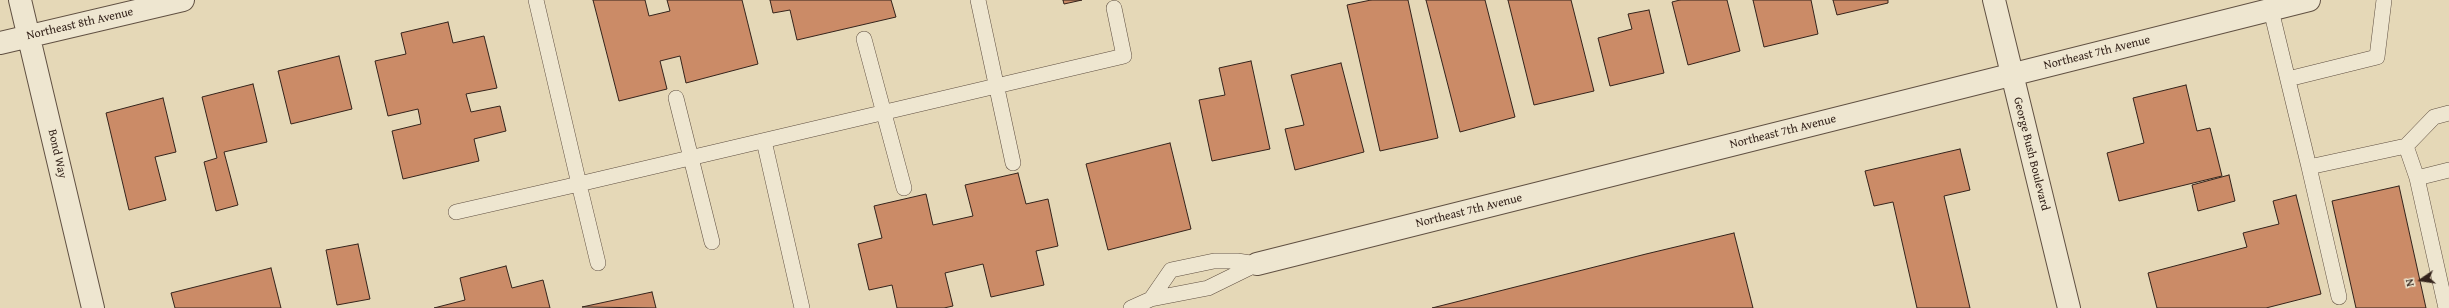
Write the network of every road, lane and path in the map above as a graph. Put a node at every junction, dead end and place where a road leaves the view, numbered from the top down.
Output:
1 (20, 0) edge
2 (182, 0) edge
3 (536, 0) edge
4 (978, 0) edge
5 (1994, 0) edge
6 (2309, 0) edge
7 (2384, 0) edge
8 (1114, 8) dead end
9 (2271, 10) junction
10 (29, 36) junction
11 (864, 39) dead end
12 (0, 43) edge
13 (2012, 75) junction
14 (2288, 79) junction
15 (996, 86) junction
16 (676, 98) dead end
17 (884, 112) junction
18 (2449, 113) edge
19 (764, 141) junction
20 (2406, 146) junction
21 (692, 157) junction
22 (1013, 163) dead end
23 (2309, 167) junction
24 (2449, 170) edge
25 (2417, 178) junction
26 (579, 184) junction
27 (904, 188) dead end
28 (456, 212) dead end
29 (712, 242) dead end
30 (598, 263) dead end
31 (1257, 264) junction
32 (2339, 297) dead end
33 (1151, 299) junction
34 (93, 308) edge
35 (802, 308) edge
36 (1131, 308) edge
37 (2069, 308) edge
38 (2446, 308) edge

1 - 10 street, Bond Way
2 - 10 street, Northeast 8th Avenue
3 - 26 lane
4 - 15 lane
5 - 13 street, George Bush Boulevard
6 - 9 street, Northeast 7th Avenue
7 - 14 lane
8 - 15 lane
9 - 13 street, Northeast 7th Avenue
9 - 14 lane
10 - 12 street, Northeast 8th Avenue
10 - 34 street, Bond Way
11 - 17 lane
13 - 31 street, Northeast 7th Avenue
13 - 37 street, George Bush Boulevard
14 - 23 lane
15 - 17 lane
15 - 22 lane
16 - 21 lane
17 - 19 lane
17 - 27 lane
18 - 20 lane
19 - 21 lane
19 - 35 lane
20 - 23 lane
20 - 25 lane
21 - 26 lane
21 - 29 lane
23 - 32 lane
24 - 25 lane
25 - 38 lane
26 - 28 lane
26 - 30 lane
31 - 33 lane
31 - 33 lane
33 - 36 lane

